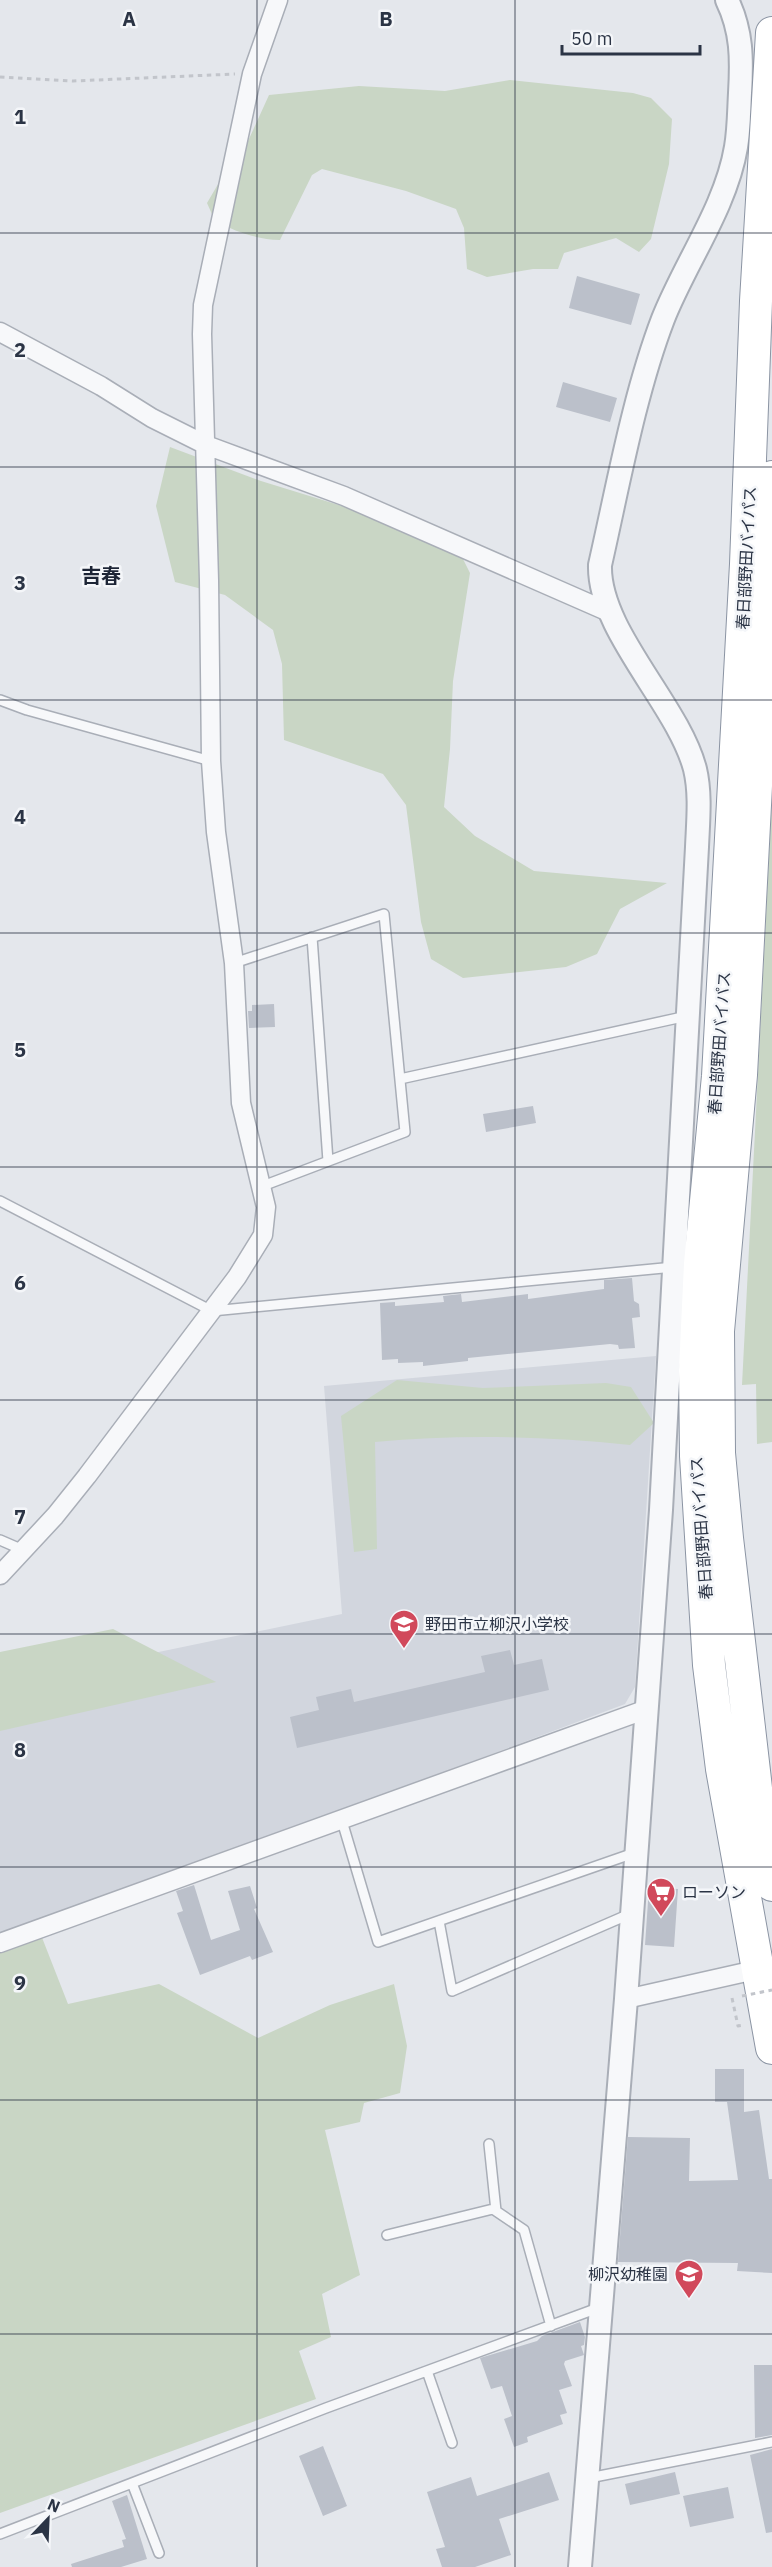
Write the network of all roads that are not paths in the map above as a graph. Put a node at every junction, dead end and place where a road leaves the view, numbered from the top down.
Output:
1 (278, 0) edge
2 (727, 0) edge
3 (772, 33) edge
4 (0, 332) edge
5 (206, 445) junction
6 (772, 477) edge
7 (611, 613) junction
8 (0, 700) edge
9 (211, 761) junction
10 (312, 937) junction
11 (234, 963) junction
12 (688, 1016) junction
13 (400, 1079) junction
14 (328, 1161) junction
15 (260, 1187) junction
16 (0, 1201) edge
17 (674, 1268) junction
18 (212, 1311) junction
19 (0, 1540) edge
20 (23, 1550) junction
21 (0, 1575) edge
22 (647, 1709) junction
23 (342, 1821) junction
24 (637, 1852) junction
25 (772, 1885) edge
26 (633, 1912) junction
27 (439, 1921) junction
28 (0, 1943) edge
29 (767, 1975) edge
30 (626, 1999) junction
31 (772, 2048) edge
32 (489, 2144) dead end
33 (496, 2211) junction
34 (387, 2235) dead end
35 (600, 2308) junction
36 (551, 2326) junction
37 (427, 2371) junction
38 (772, 2442) edge
39 (452, 2443) dead end
40 (587, 2479) junction
41 (132, 2482) junction
42 (0, 2534) edge
43 (159, 2553) dead end
44 (580, 2567) edge

1 - 5 street
2 - 7 street
3 - 29 highway, 春日部野田バイパス
4 - 5 street
5 - 7 street
5 - 9 street
6 - 25 highway, 春日部野田バイパス
7 - 12 street
8 - 9 lane
9 - 11 street
10 - 11 lane
10 - 13 lane
10 - 14 lane
11 - 15 street
12 - 13 lane
12 - 17 street
13 - 14 lane
14 - 15 lane
15 - 18 street
16 - 18 lane
17 - 18 lane
17 - 22 street
18 - 20 street
19 - 20 lane
20 - 21 street
22 - 23 street
22 - 24 street
23 - 27 lane
23 - 28 street
24 - 26 street
24 - 27 lane
26 - 27 lane
26 - 30 street
29 - 30 street
29 - 31 highway, 春日部野田バイパス
30 - 35 street
32 - 33 lane
33 - 34 lane
33 - 36 lane
35 - 36 lane
35 - 40 street
36 - 37 lane
37 - 39 lane
37 - 41 lane
38 - 40 lane
40 - 44 street
41 - 42 lane
41 - 43 lane

